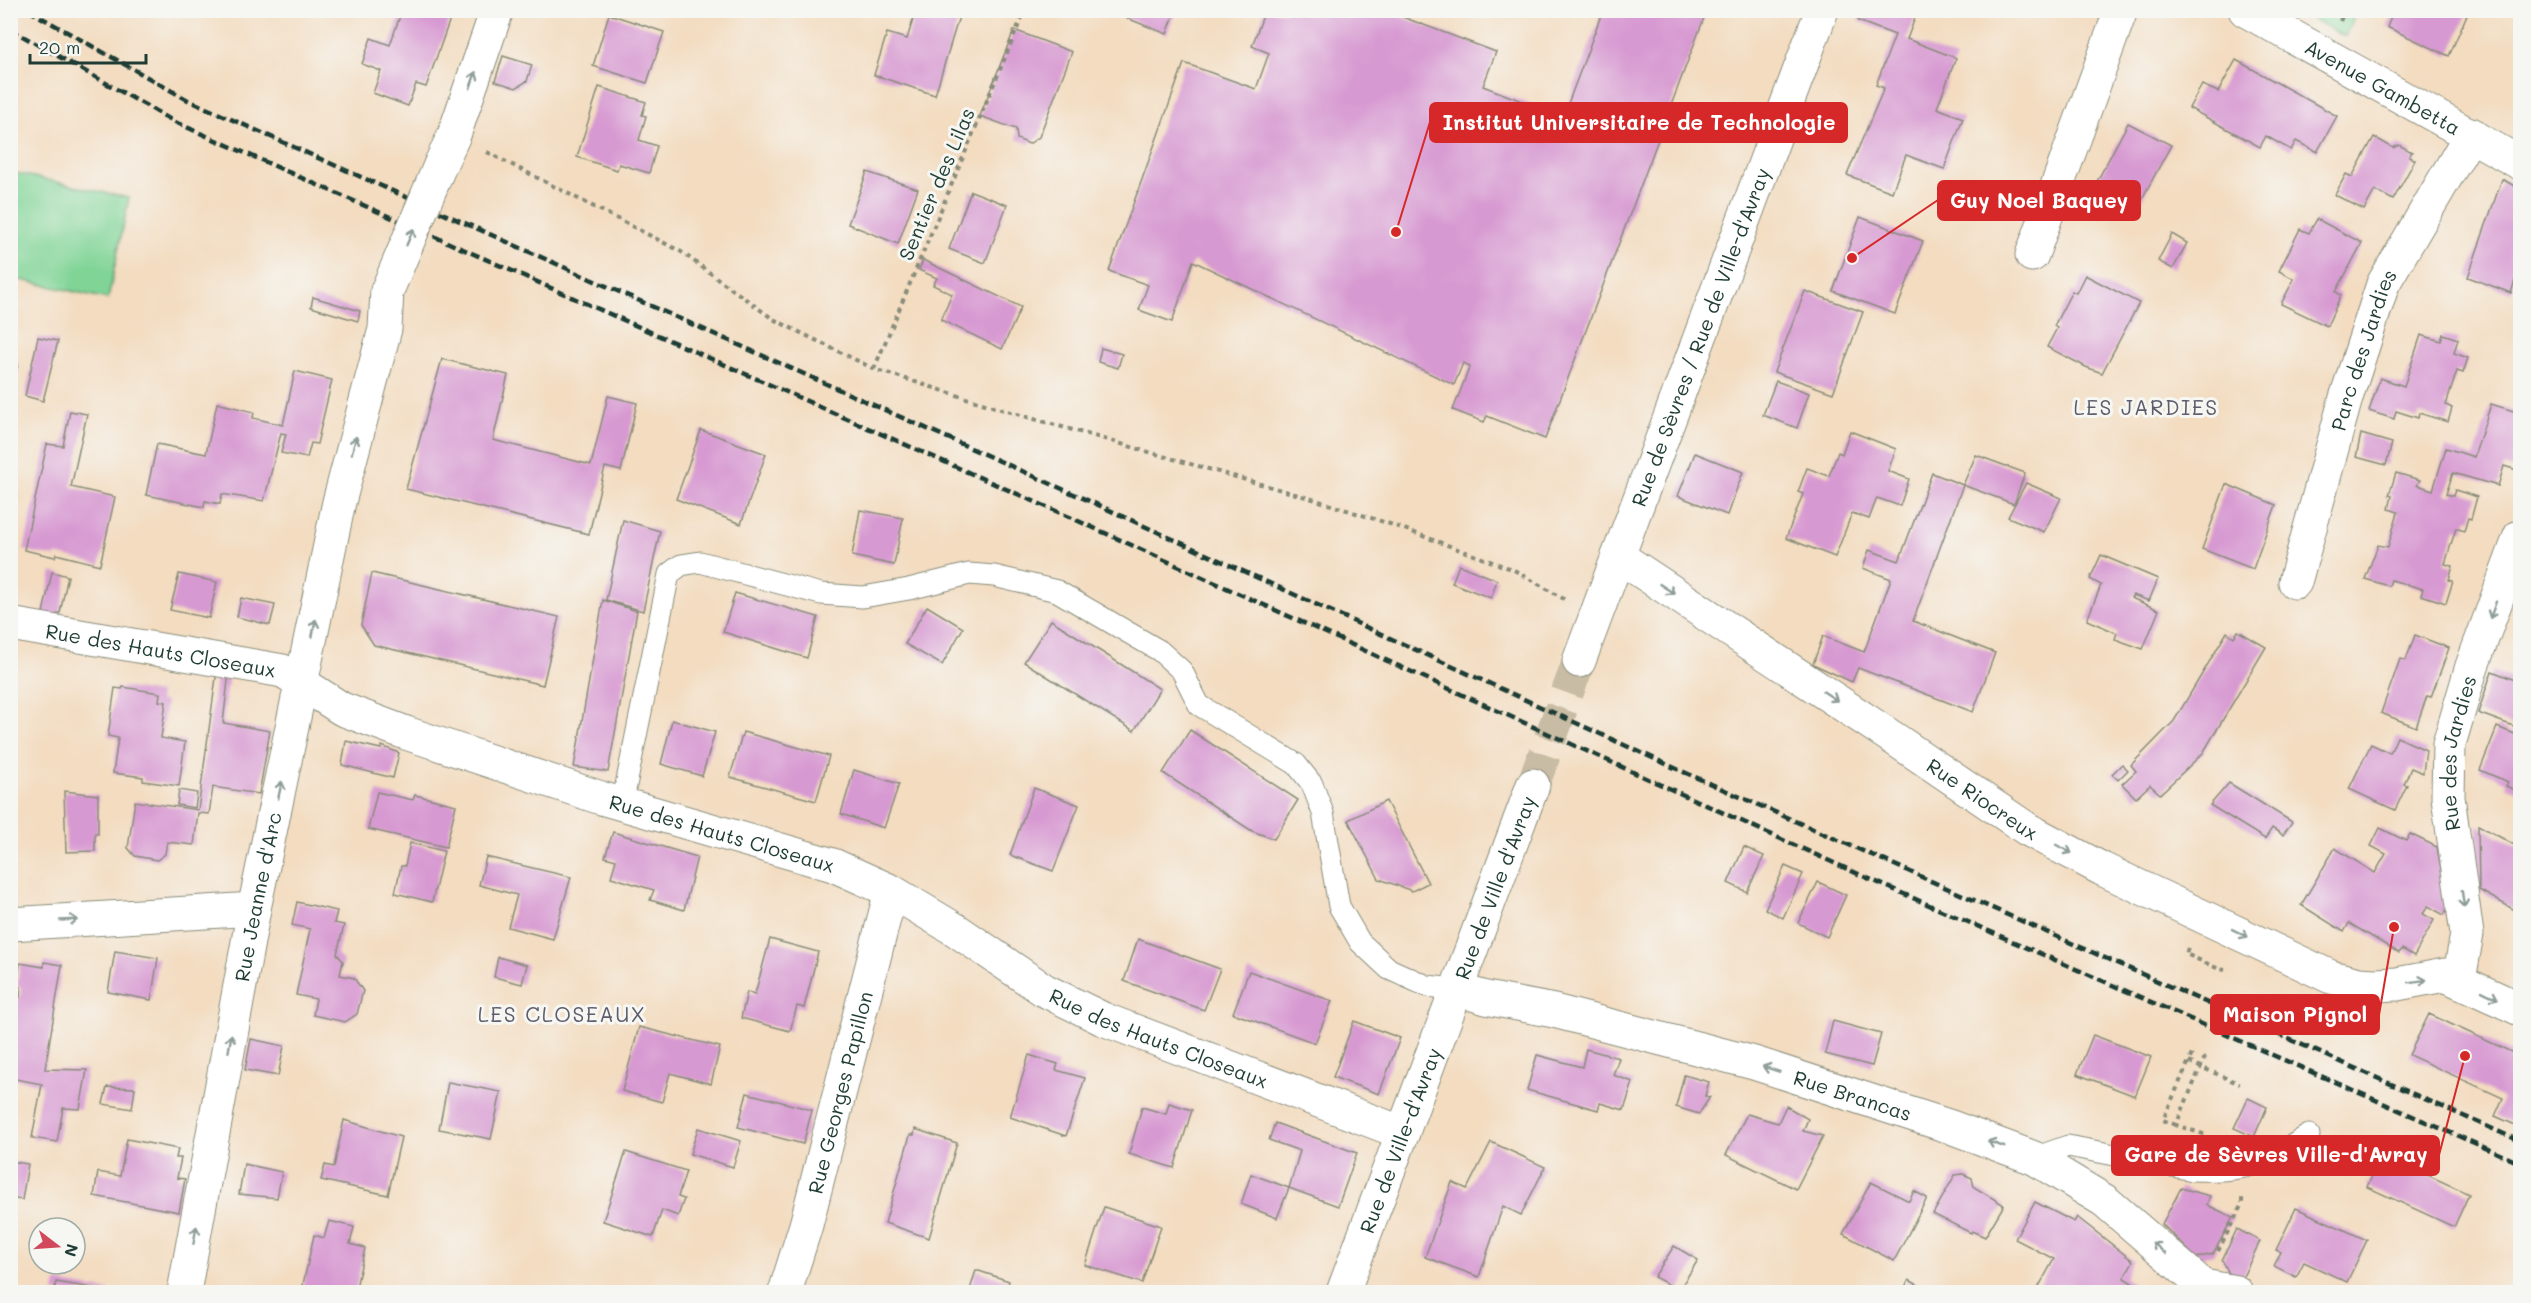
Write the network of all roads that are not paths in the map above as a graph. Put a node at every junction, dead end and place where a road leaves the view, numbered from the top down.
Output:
1 (497, 10) edge
2 (1822, 10) edge
3 (2121, 10) edge
4 (2245, 10) edge
5 (2471, 135) junction
6 (2520, 163) edge
7 (2032, 255) dead end
8 (2520, 536) edge
9 (1618, 556) junction
10 (2295, 582) dead end
11 (10, 624) edge
12 (1579, 661) tunnel mouth
13 (303, 685) junction
14 (1533, 785) tunnel mouth
15 (622, 804) junction
16 (891, 891) junction
17 (254, 909) junction
18 (10, 924) edge
19 (2459, 980) junction
20 (1455, 989) junction
21 (2520, 1009) edge
22 (1403, 1133) junction
23 (2309, 1135) dead end
24 (2034, 1158) junction
25 (2205, 1283) edge
26 (184, 1293) edge
27 (784, 1293) edge
28 (1343, 1293) edge
29 (2236, 1293) edge

13 -> 1 street, Rue Jeanne d'Arc, bridge
2 - 9 street, Rue de Sèvres / Rue de Ville-d'Avray
3 - 7 street
4 - 5 street, Avenue Gambetta
5 - 6 street, Avenue Gambetta
5 - 10 street, Parc des Jardies
8 -> 19 street, Rue des Jardies
9 - 12 street, Rue de Sèvres / Rue de Ville-d'Avray
9 -> 19 street, Rue Riocreux
11 - 13 street, Rue des Hauts Closeaux
13 - 15 street, Rue des Hauts Closeaux
17 -> 13 street, Rue Jeanne d'Arc
14 - 20 street, Rue de Ville d'Avray
15 - 16 street, Rue des Hauts Closeaux
15 - 20 lane
16 - 22 street, Rue des Hauts Closeaux
16 - 27 street, Rue Georges Papillon
18 -> 17 street
26 -> 17 street, Rue Jeanne d'Arc
19 -> 21 street, Rue Riocreux
20 - 22 street, Rue de Ville-d'Avray
24 -> 20 street, Rue Brancas
22 - 28 street, Rue de Ville-d'Avray
23 - 24 lane
25 -> 24 street, Rue Brancas
25 - 29 street

